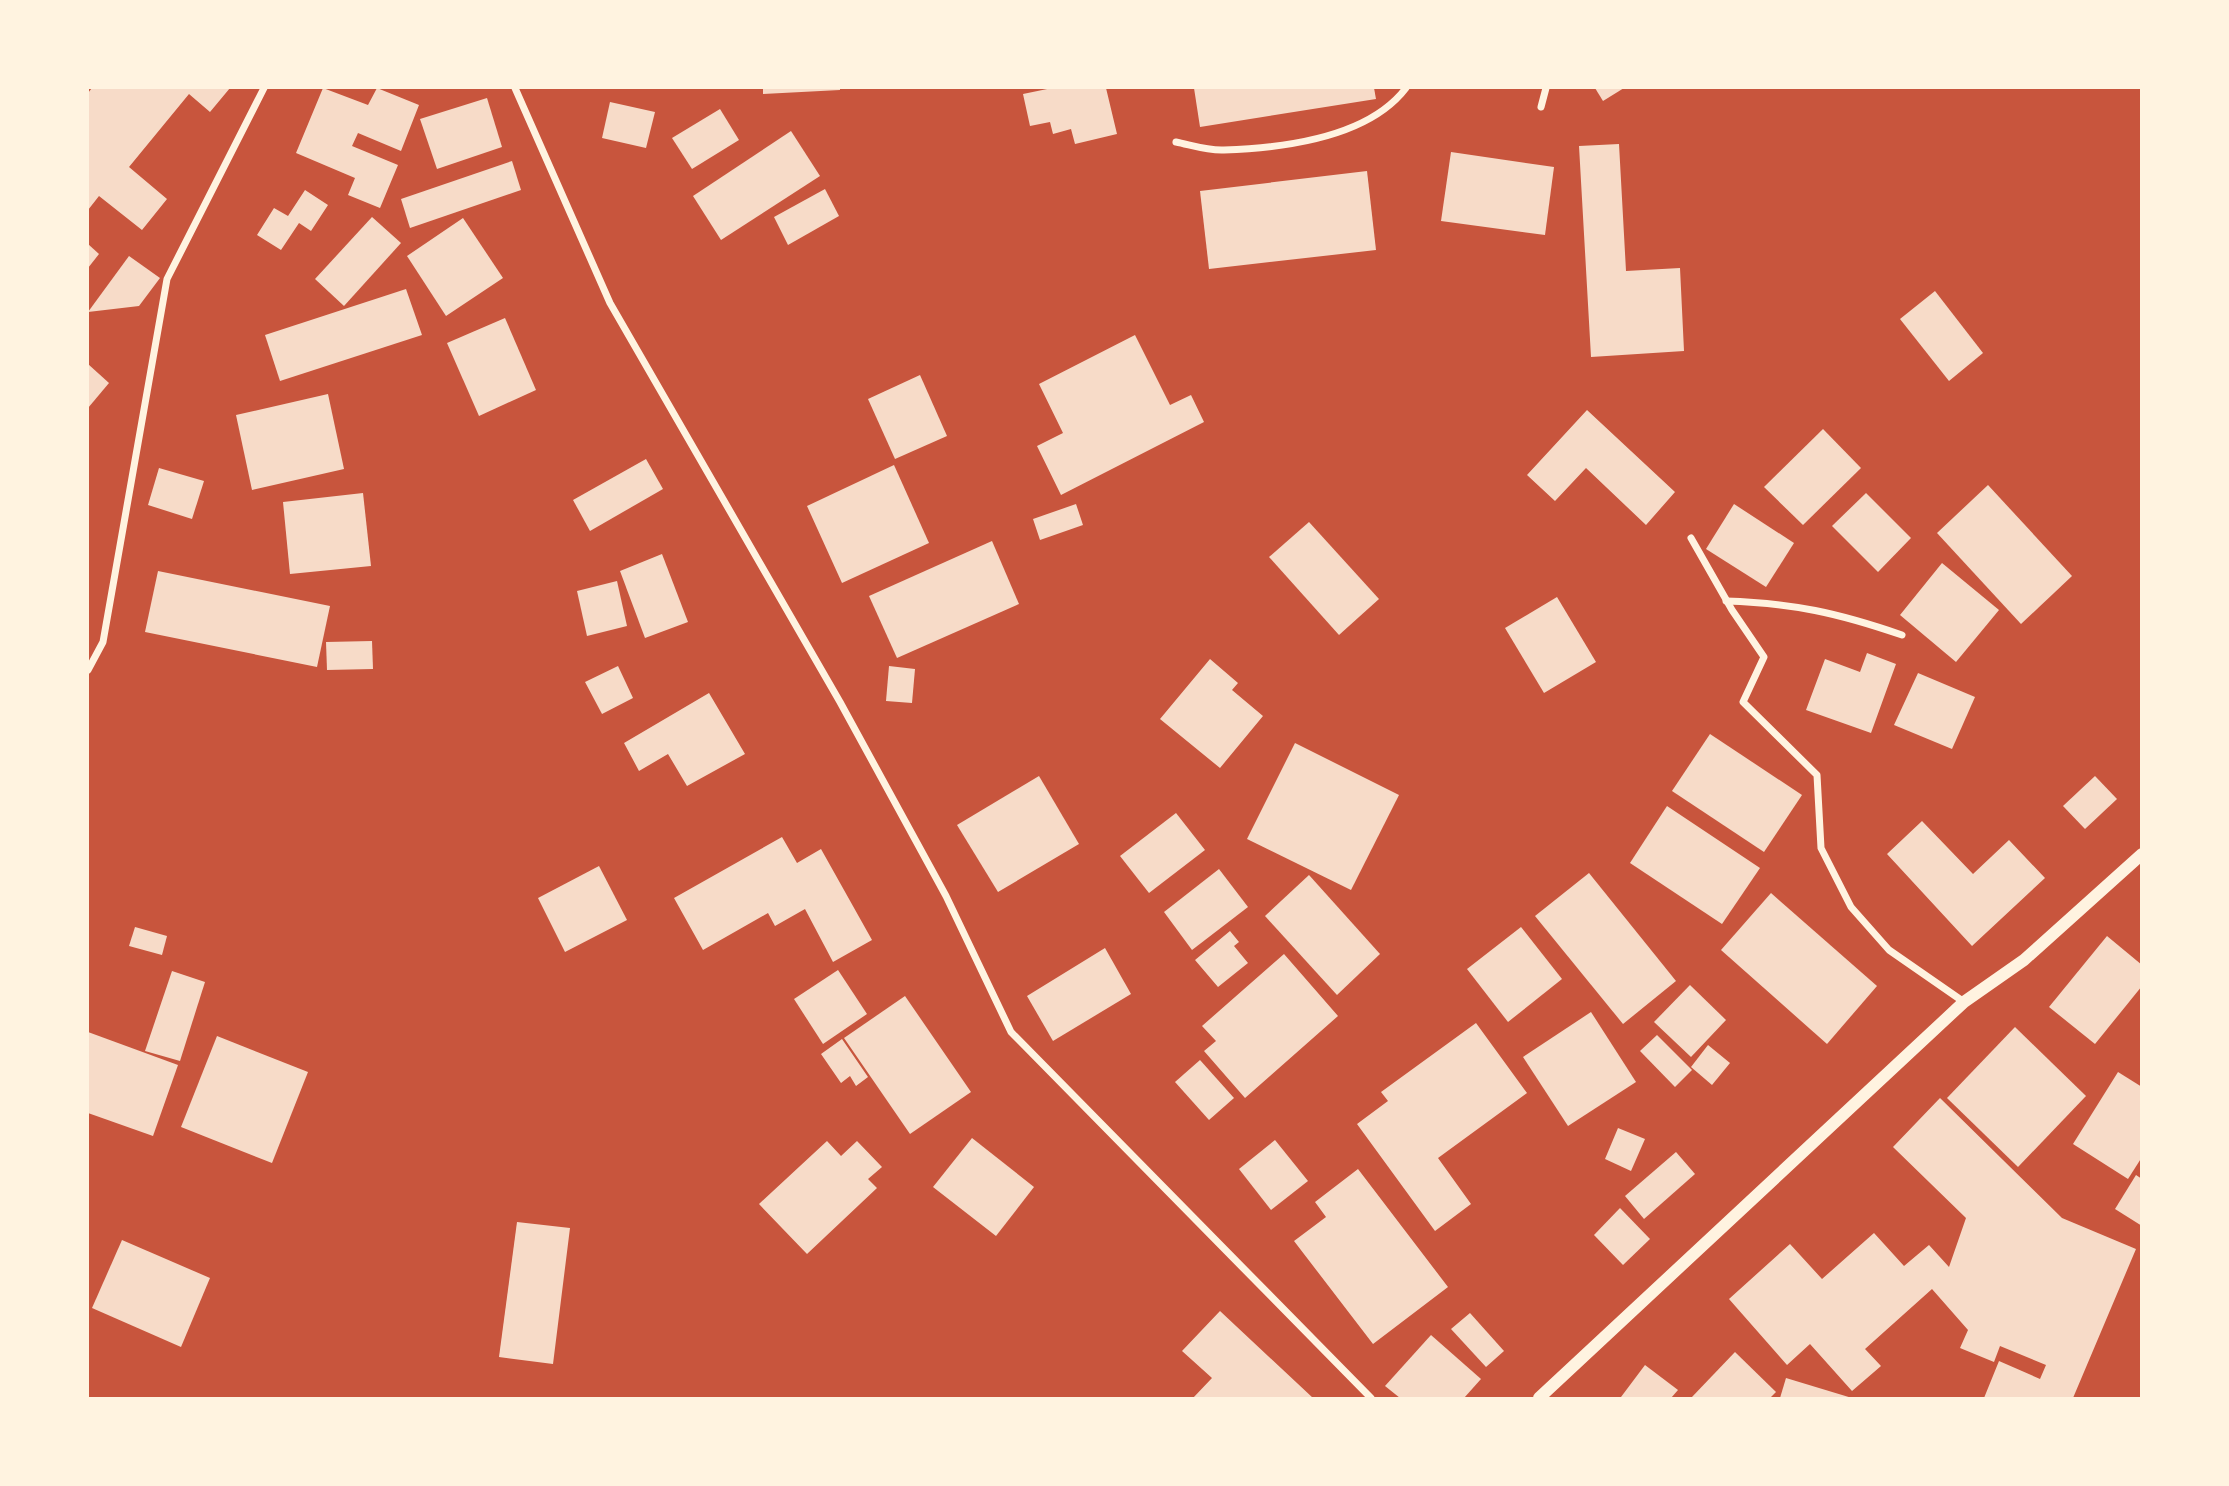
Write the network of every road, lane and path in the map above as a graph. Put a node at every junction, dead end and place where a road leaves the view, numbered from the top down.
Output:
1 (264, 88) edge
2 (515, 88) edge
3 (1406, 88) edge
4 (1546, 88) edge
5 (1541, 107) dead end
6 (1176, 142) dead end
7 (1691, 538) dead end
8 (1727, 601) junction
9 (1902, 635) dead end
10 (88, 670) edge
11 (2141, 854) edge
12 (1964, 1002) junction
13 (1371, 1398) edge
14 (1539, 1398) edge

1 - 10 street
2 - 13 street
3 - 6 street
4 - 5 street
7 - 8 street
8 - 9 street
8 - 12 street
11 - 12 street
12 - 14 street

